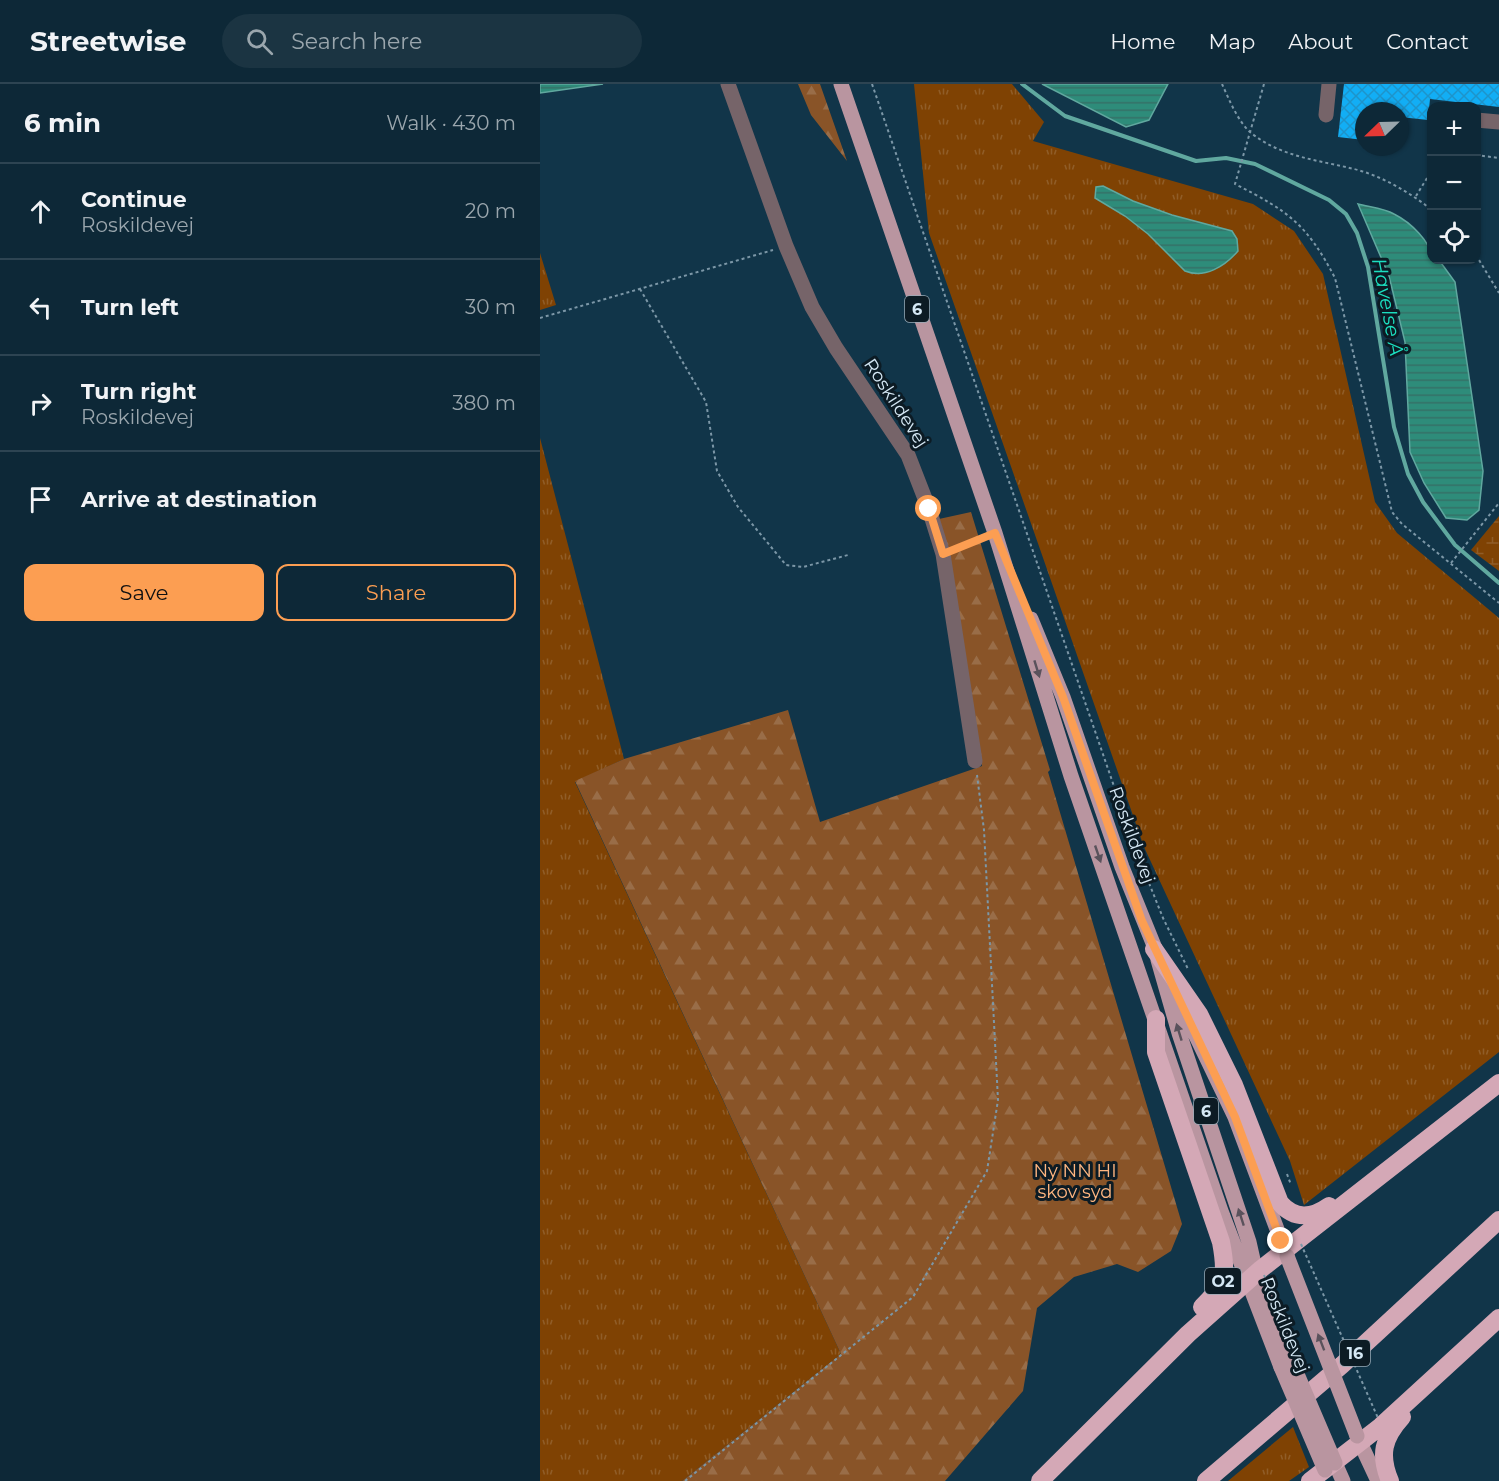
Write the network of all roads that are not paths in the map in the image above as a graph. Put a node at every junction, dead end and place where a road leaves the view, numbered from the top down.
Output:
1 (728, 84) edge
2 (841, 84) edge
3 (1329, 84) edge
4 (1326, 115) dead end
5 (1481, 120) edge
6 (1499, 122) edge
7 (995, 533) junction
8 (975, 761) road end
9 (1154, 949) junction
10 (1156, 1019) junction
11 (1499, 1083) edge
12 (1470, 1106) junction
13 (1499, 1220) edge
14 (1293, 1247) junction
15 (1251, 1278) junction
16 (1499, 1319) edge
17 (1358, 1439) junction
18 (1330, 1472) edge
19 (1040, 1481) edge
20 (1206, 1481) edge
21 (1310, 1481) edge
22 (1343, 1481) edge
23 (1378, 1481) edge
24 (1390, 1481) edge

1 - 8 street, Roskildevej
2 - 7 main road, Roskildevej / 6
3 - 4 street
5 - 6 street
7 - 9 main road, Roskildevej / 6
7 -> 10 main road, Roskildevej / 6
9 - 12 highway
9 - 14 main road, Roskildevej / 6
15 -> 9 main road, Roskildevej / 6
10 - 15 main road, Roskildevej / 6
10 - 19 highway, O2
11 - 12 highway
12 - 14 highway
13 - 20 highway, 16
14 - 15 highway
17 -> 14 main road, Roskildevej / 6, bridge
15 - 18 main road, Roskildevej / 6, bridge
15 - 19 highway, O2
16 - 17 highway
16 - 24 highway
17 - 18 highway
17 - 23 main road, Roskildevej / 6
18 - 21 highway
18 - 22 main road, Roskildevej / 6

